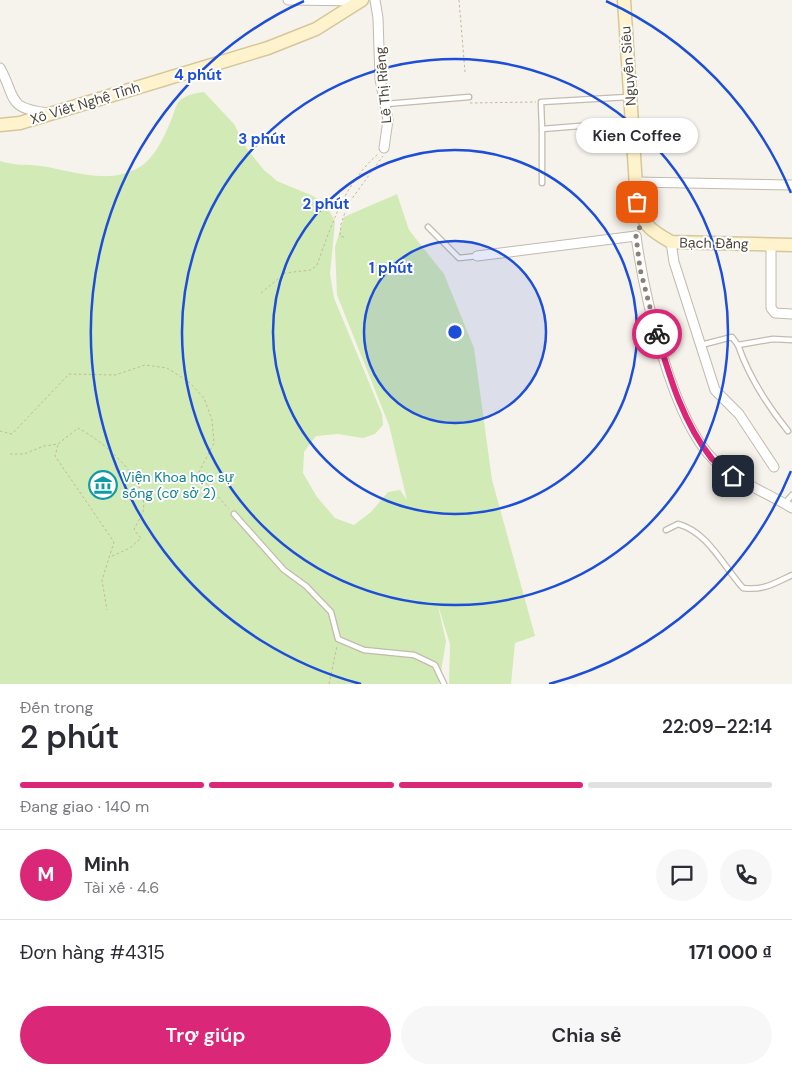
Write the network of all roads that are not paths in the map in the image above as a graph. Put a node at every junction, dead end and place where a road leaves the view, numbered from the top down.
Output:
1 (288, 0) edge
2 (361, 0) edge
3 (376, 0) edge
4 (624, 0) edge
5 (0, 68) edge
6 (630, 96) junction
7 (469, 97) road end
8 (386, 104) junction
9 (51, 113) junction
10 (632, 122) junction
11 (0, 125) edge
12 (542, 129) junction
13 (384, 148) road end
14 (636, 182) junction
15 (542, 183) dead end
16 (792, 185) edge
17 (642, 222) junction
18 (428, 227) dead end
19 (636, 236) junction
20 (671, 242) junction
21 (771, 244) junction
22 (792, 245) edge
23 (477, 256) joint
24 (792, 314) edge
25 (792, 340) edge
26 (701, 345) junction
27 (738, 345) junction
28 (788, 431) dead end
29 (774, 467) dead end
30 (792, 495) edge
31 (788, 506) edge
32 (234, 514) road end
33 (666, 530) dead end
34 (792, 575) edge
35 (444, 684) edge

1 - 2 street
2 - 9 street, Xô Viết Nghệ Tỉnh
3 - 8 street, Lê Thị Riêng
4 - 6 street, Nguyễn Siêu
5 - 9 street
6 - 10 street, Nguyễn Siêu
6 - 12 lane
7 - 8 lane
8 - 13 street, Lê Thị Riêng
9 - 11 street, Xô Viết Nghệ Tỉnh
10 - 12 lane
10 - 14 street, Nguyễn Siêu
12 - 15 lane
14 - 16 street
14 - 17 street, Nguyễn Siêu
17 - 19 street
17 - 20 street, Bạch Đằng
18 - 23 lane
19 - 23 street
19 - 31 street
20 - 21 street, Bạch Đằng
20 - 26 street
21 - 22 street, Bạch Đằng
21 - 24 street
25 - 27 lane
26 - 27 lane
26 - 29 street
27 - 28 lane
30 - 31 lane
32 - 35 lane
33 - 34 lane

